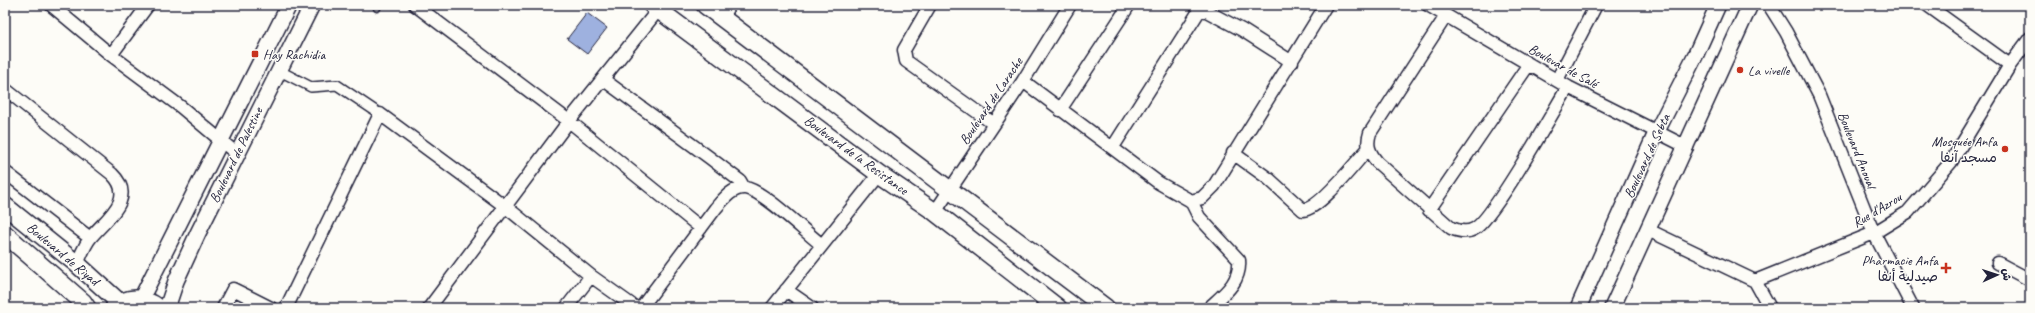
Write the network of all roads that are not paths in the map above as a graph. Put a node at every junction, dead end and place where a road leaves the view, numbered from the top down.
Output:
1 (51, 5) edge
2 (148, 5) edge
3 (289, 5) edge
4 (312, 5) edge
5 (415, 5) edge
6 (705, 5) edge
7 (930, 5) edge
8 (1070, 5) edge
9 (1129, 5) edge
10 (1326, 5) edge
11 (1428, 5) edge
12 (1596, 5) edge
13 (1718, 5) edge
14 (1750, 5) edge
15 (1769, 5) edge
16 (1926, 5) edge
17 (655, 7) edge
18 (1198, 7) edge
19 (725, 11) edge
20 (1446, 16) junction
21 (2030, 38) edge
22 (111, 55) junction
23 (1292, 62) junction
24 (1529, 64) junction
25 (2010, 65) junction
26 (278, 70) junction
27 (604, 80) junction
28 (1557, 80) junction
29 (1023, 81) junction
30 (1568, 87) junction
31 (5, 89) edge
32 (1060, 110) junction
33 (380, 114) junction
34 (569, 121) junction
35 (994, 124) junction
36 (1656, 133) junction
37 (221, 140) junction
38 (1113, 147) junction
39 (1687, 147) junction
40 (1368, 149) junction
41 (1233, 153) junction
42 (237, 154) junction
43 (5, 172) edge
44 (879, 174) junction
45 (744, 188) junction
46 (949, 190) junction
47 (1191, 201) junction
48 (5, 206) edge
49 (506, 207) junction
50 (1429, 210) junction
51 (935, 212) junction
52 (700, 228) junction
53 (1648, 230) junction
54 (1874, 232) junction
55 (5, 234) edge
56 (90, 238) junction
57 (822, 245) junction
58 (1998, 263) dead end
59 (77, 264) junction
60 (591, 276) junction
61 (2030, 280) edge
62 (1755, 281) junction
63 (786, 290) junction
64 (141, 299) junction
65 (117, 305) edge
66 (87, 308) edge
67 (159, 308) edge
68 (167, 308) edge
69 (223, 308) edge
70 (271, 308) edge
71 (286, 308) edge
72 (429, 308) edge
73 (566, 308) edge
74 (636, 308) edge
75 (641, 308) edge
76 (772, 308) edge
77 (812, 308) edge
78 (1058, 308) edge
79 (1106, 308) edge
80 (1209, 308) edge
81 (1578, 308) edge
82 (1612, 308) edge
83 (1770, 308) edge
84 (1913, 308) edge

1 - 22 street
2 - 22 street
3 - 37 street, Boulevard de Palestine
4 - 26 street, Boulevard de Palestine
5 - 34 street
6 - 19 main road, Boulevard de la Resistance
7 - 35 street
8 - 29 street, Boulevard de Larache
9 - 32 street
10 - 23 street
11 - 20 street, Boulevar de Salé
12 - 28 street
13 - 36 street, Boulevard de Sebta
14 - 39 street
15 - 54 street, Boulevard Anoual
16 - 25 street
17 - 27 street
17 - 44 main road, Boulevard de la Resistance
18 - 23 street
18 - 38 street
19 - 46 main road, Boulevard de la Resistance
20 - 24 street, Boulevar de Salé
20 - 40 street
21 - 25 street, Rue d'Azrou
22 - 37 street
23 - 41 street
24 - 28 street, Boulevar de Salé
24 - 50 street
25 - 54 street, Rue d'Azrou
26 - 33 street
26 - 42 street, Boulevard de Palestine
27 - 34 street
27 - 45 street
28 - 30 street, Boulevar de Salé
29 - 32 street
29 - 35 street, Boulevard de Larache
30 - 36 street, Boulevar de Salé
30 - 50 street
31 - 56 street
32 - 38 street
33 - 49 street
33 - 71 street
34 - 49 street
34 - 52 street
35 - 46 street, Boulevard de Larache
36 - 39 street, Boulevar de Salé
36 - 81 street, Boulevard de Sebta
37 - 42 street
37 - 64 street, Boulevard de Palestine
38 - 47 street
39 - 53 street
40 - 41 street
40 - 50 street
41 - 47 street
42 - 68 street, Boulevard de Palestine
43 - 56 street
44 - 51 main road, Boulevard de la Resistance
44 - 57 street
45 - 52 street
45 - 57 street
46 - 51 street, Boulevard de Larache
46 - 79 main road, Boulevard de la Resistance
47 - 80 street
48 - 59 main road, Boulevard de Riyad
49 - 60 street
49 - 72 street
51 - 78 main road, Boulevard de la Resistance
52 - 75 street
53 - 62 street
53 - 82 street
54 - 62 street, Rue d'Azrou
54 - 84 street, Boulevard Anoual
55 - 66 main road, Boulevard de Riyad
56 - 59 street
57 - 63 street
58 - 61 street
59 - 65 main road, Boulevard de Riyad
60 - 73 street
60 - 74 street
62 - 83 street
63 - 76 street
63 - 77 street
64 - 65 main road
64 - 67 main road
69 - 70 street

